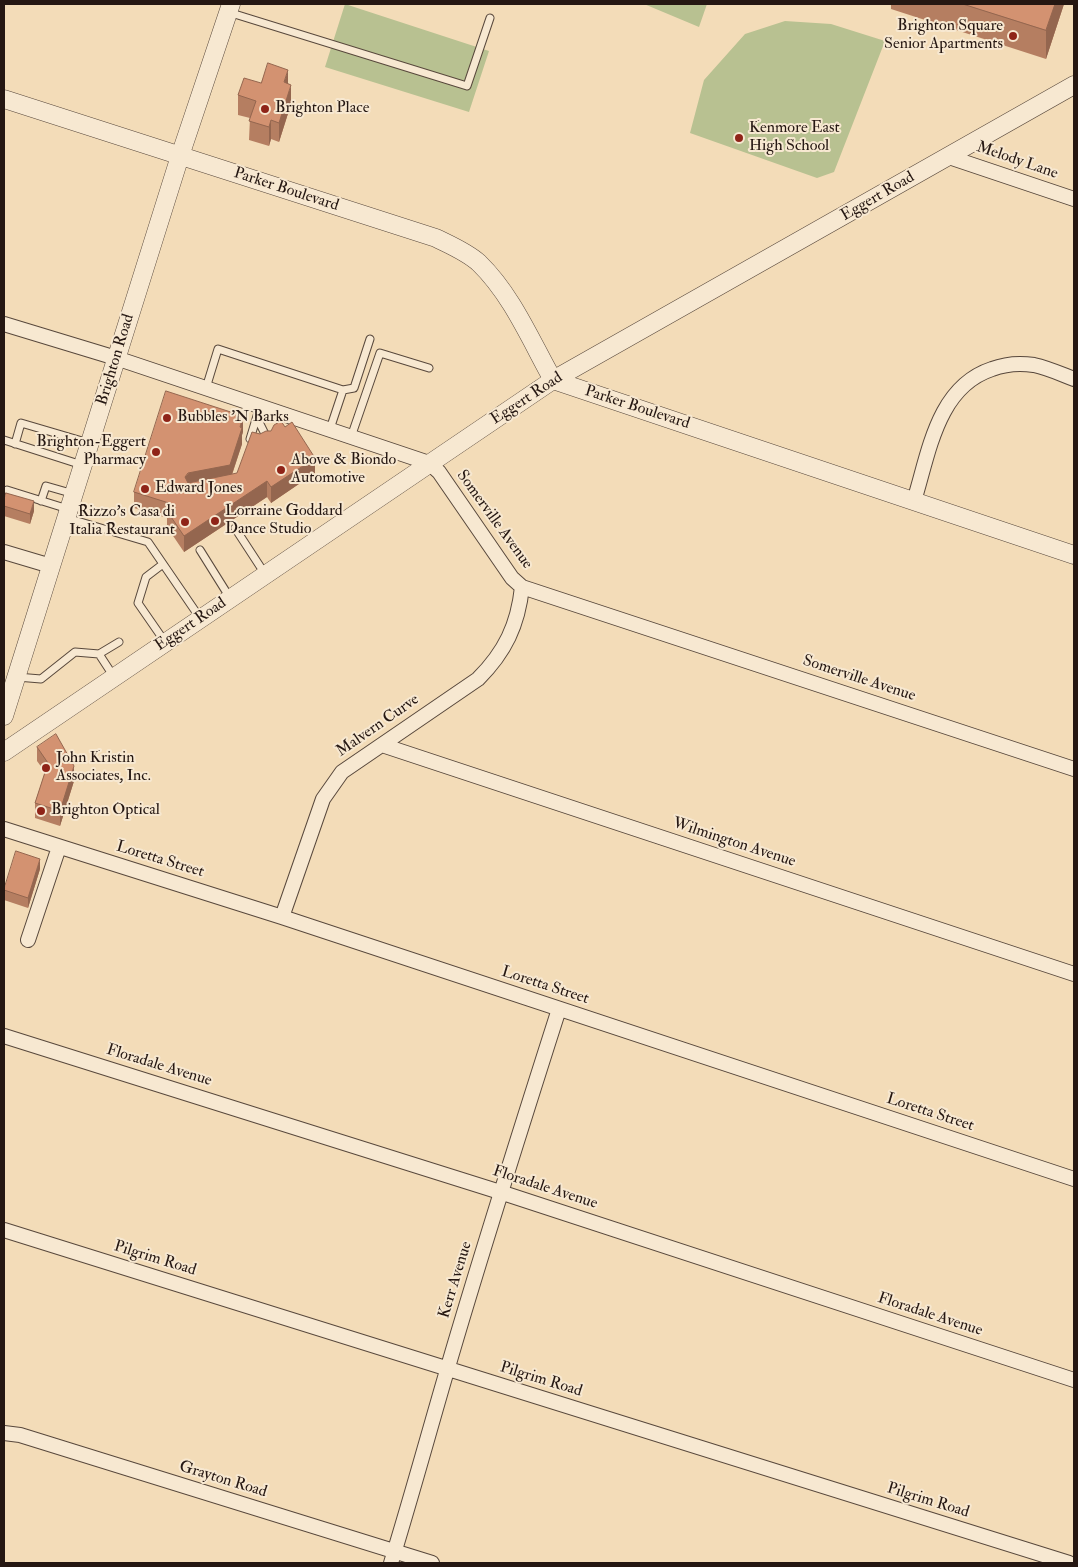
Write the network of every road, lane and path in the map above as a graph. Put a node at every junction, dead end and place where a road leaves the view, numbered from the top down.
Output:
1 (229, 8) edge
2 (490, 18) dead end
3 (1074, 85) edge
4 (4, 100) edge
5 (180, 156) junction
6 (949, 157) junction
7 (1074, 199) edge
8 (4, 324) edge
9 (370, 339) dead end
10 (116, 358) junction
11 (429, 368) dead end
12 (1074, 379) edge
13 (553, 380) junction
14 (206, 388) junction
15 (343, 390) junction
16 (258, 412) junction
17 (330, 430) junction
18 (351, 437) junction
19 (4, 440) edge
20 (269, 442) edge
21 (90, 443) junction
22 (15, 444) junction
23 (246, 450) edge
24 (430, 463) junction
25 (83, 465) junction
26 (5, 489) edge
27 (4, 499) edge
28 (41, 501) junction
29 (914, 501) junction
30 (70, 507) junction
31 (235, 528) dead end
32 (200, 550) dead end
33 (4, 552) edge
34 (1074, 555) edge
35 (163, 564) junction
36 (51, 566) junction
37 (265, 574) junction
38 (522, 587) junction
39 (230, 598) junction
40 (200, 619) junction
41 (119, 642) dead end
42 (165, 642) junction
43 (99, 654) junction
44 (16, 676) junction
45 (114, 677) junction
46 (4, 716) edge
47 (382, 745) junction
48 (4, 752) edge
49 (1074, 769) edge
50 (4, 829) edge
51 (59, 847) junction
52 (282, 917) junction
53 (28, 940) dead end
54 (1074, 974) edge
55 (559, 1009) junction
56 (4, 1036) edge
57 (1074, 1179) edge
58 (500, 1192) junction
59 (4, 1230) edge
60 (447, 1369) junction
61 (1074, 1380) edge
62 (4, 1433) edge
63 (393, 1557) edge
64 (432, 1563) edge
65 (1069, 1563) edge

1 - 2 lane
1 - 5 street, Brighton Road
3 - 6 street, Eggert Road
4 - 5 street, Parker Boulevard
5 - 10 street, Brighton Road
5 - 13 street, Parker Boulevard
6 - 7 street, Melody Lane
6 - 13 street, Eggert Road
8 - 10 street
9 - 15 lane
10 - 14 street
10 - 21 street, Brighton Road
11 - 18 lane
12 - 29 street
13 - 24 street, Eggert Road
13 - 29 street, Parker Boulevard
14 - 15 lane
14 - 16 street
15 - 17 lane
16 - 17 street
16 - 20 lane
16 - 23 lane
17 - 18 street
18 - 24 street
19 - 22 lane
21 - 22 lane
21 - 25 street, Brighton Road
22 - 25 lane
24 - 37 street, Eggert Road
24 - 38 street, Somerville Avenue
25 - 30 street, Brighton Road
26 - 27 lane
26 - 28 lane
28 - 30 lane
28 - 30 lane
29 - 34 street, Parker Boulevard
30 - 35 lane
30 - 36 street, Brighton Road
31 - 37 lane
32 - 39 lane
33 - 36 street
35 - 40 lane
35 - 42 lane
36 - 44 street, Brighton Road
37 - 39 street, Eggert Road
38 - 47 street, Malvern Curve
38 - 49 street, Somerville Avenue
39 - 40 street, Eggert Road
40 - 42 street, Eggert Road
41 - 43 lane
42 - 45 street, Eggert Road
43 - 44 lane
43 - 45 lane
44 - 46 street, Brighton Road
45 - 48 street, Eggert Road
47 - 52 street, Malvern Curve
47 - 54 street, Wilmington Avenue
50 - 51 street, Loretta Street
51 - 52 street, Loretta Street
51 - 53 street
52 - 55 street, Loretta Street
55 - 57 street, Loretta Street
55 - 58 street, Kerr Avenue
56 - 58 street, Floradale Avenue
58 - 60 street, Kerr Avenue
58 - 61 street, Floradale Avenue
59 - 60 street, Pilgrim Road
60 - 63 street, Kerr Avenue
60 - 65 street, Pilgrim Road
62 - 63 street, Grayton Road
63 - 64 street, Grayton Road

